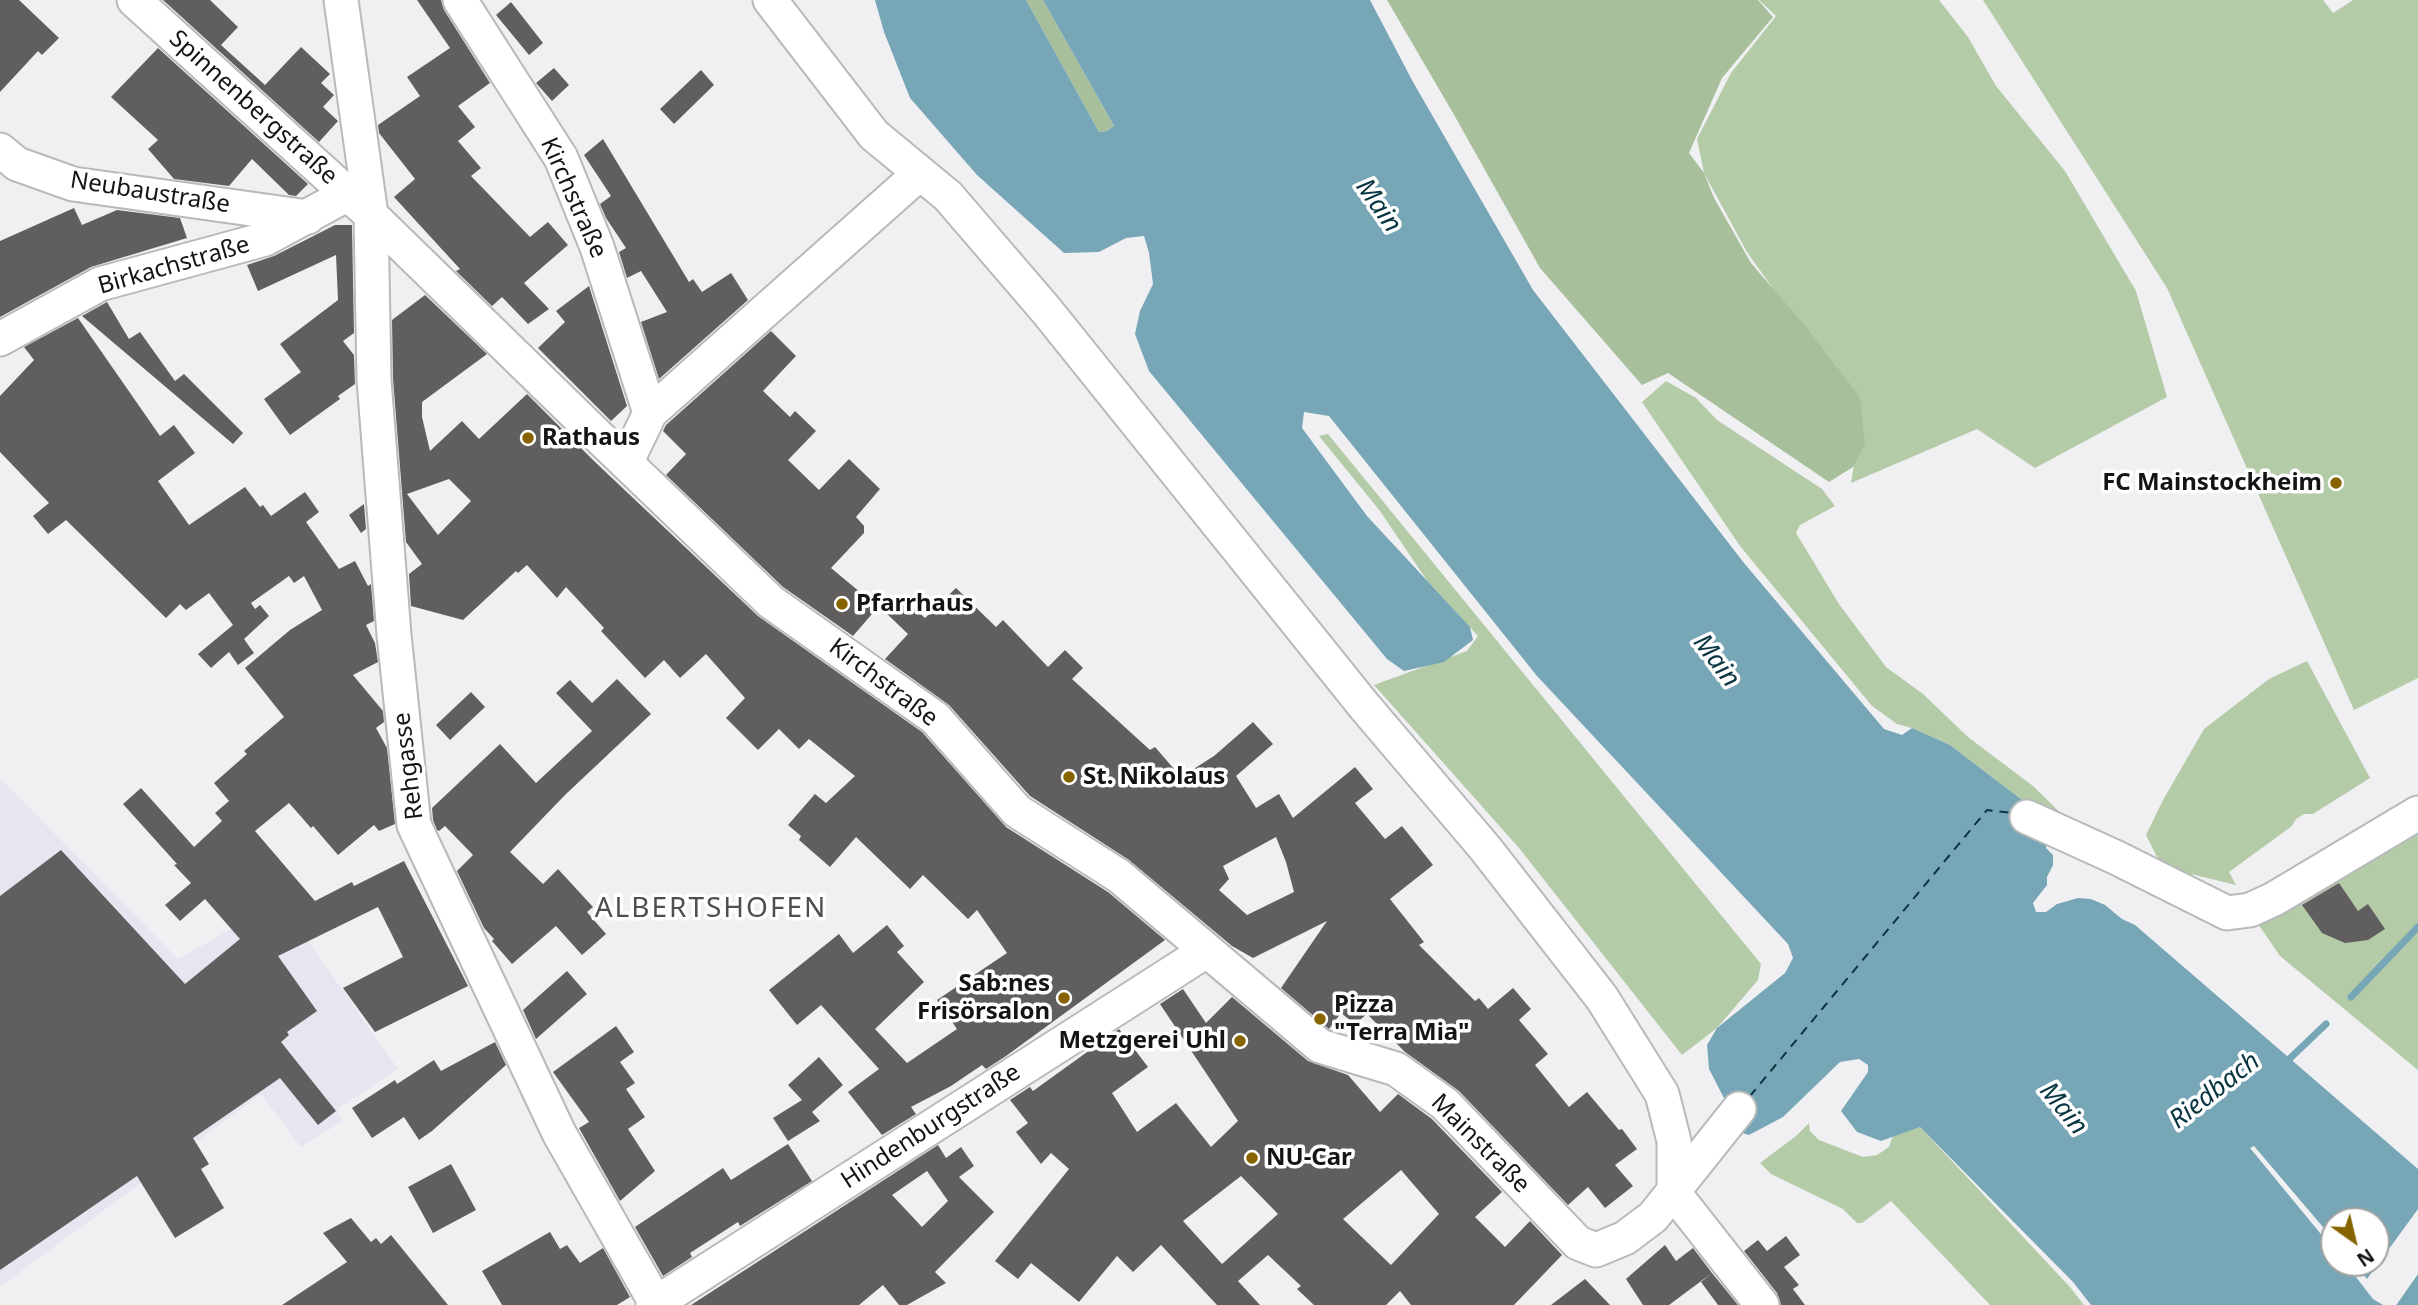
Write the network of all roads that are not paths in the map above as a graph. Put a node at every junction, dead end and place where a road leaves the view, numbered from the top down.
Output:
1 (134, 0) edge
2 (341, 0) edge
3 (460, 0) edge
4 (771, 0) edge
5 (0, 150) edge
6 (919, 174) junction
7 (360, 205) junction
8 (308, 217) junction
9 (0, 339) edge
10 (650, 413) junction
11 (626, 463) junction
12 (2418, 813) edge
13 (2027, 817) dead end
14 (1206, 951) junction
15 (1738, 1109) dead end
16 (1674, 1193) junction
17 (655, 1304) edge
18 (1762, 1305) edge

1 - 7 street, Spinnenbergstraße
2 - 7 street, Rehgasse
3 - 10 street, Kirchstraße
4 - 6 street
5 - 8 street, Neubaustraße
6 - 10 street
6 - 16 street
7 - 8 street, Birkachstraße
7 - 11 street, Kirchstraße
7 - 17 street, Rehgasse
8 - 9 street, Birkachstraße
10 - 11 street
11 - 14 street, Kirchstraße
12 - 13 street
14 - 16 street, Mainstraße
14 - 17 street, Hindenburgstraße
15 - 16 street, Mainstraße
16 - 18 street

